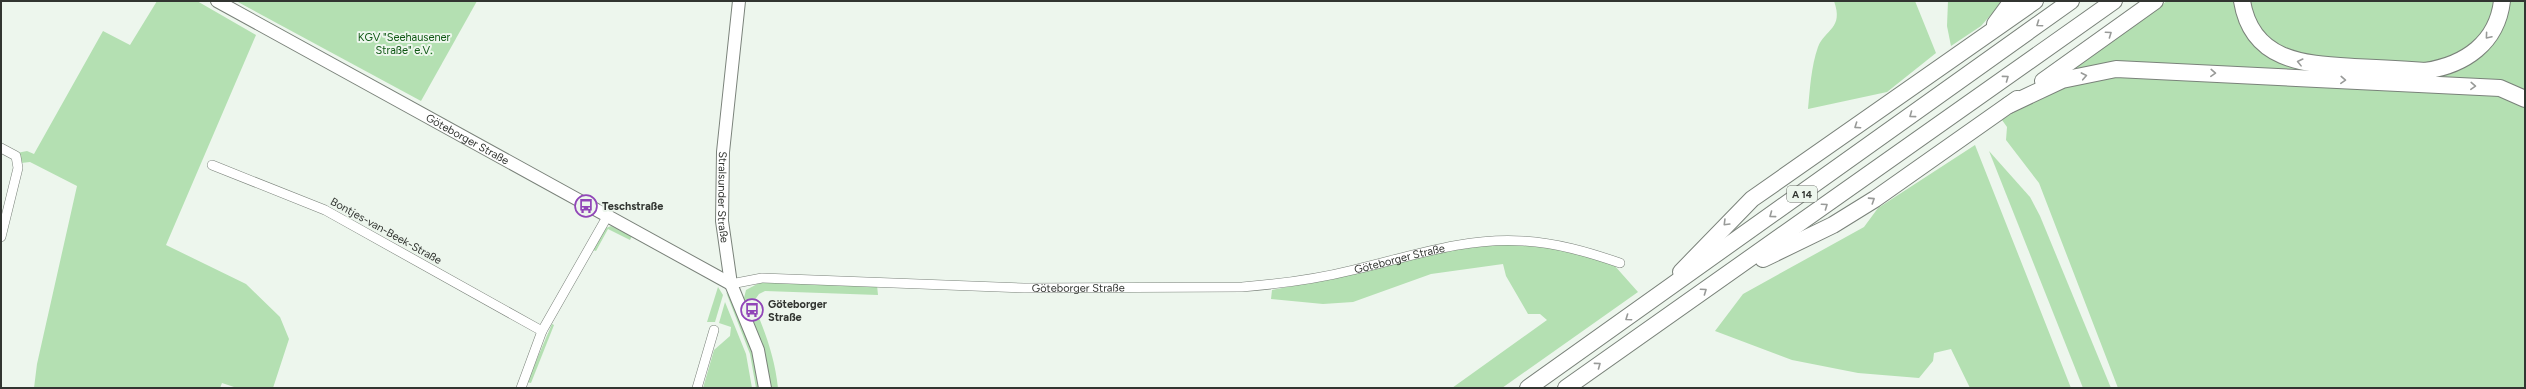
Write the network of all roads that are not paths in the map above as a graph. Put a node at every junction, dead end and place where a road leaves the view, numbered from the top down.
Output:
1 (218, 1) edge
2 (739, 1) edge
3 (2012, 1) edge
4 (2035, 1) edge
5 (2071, 1) edge
6 (2114, 1) edge
7 (2155, 1) edge
8 (2242, 1) edge
9 (2502, 1) edge
10 (1983, 38) junction
11 (2525, 99) edge
12 (2009, 105) junction
13 (1, 148) edge
14 (212, 165) dead end
15 (607, 216) junction
16 (1, 237) edge
17 (1620, 263) dead end
18 (1725, 277) junction
19 (731, 284) junction
20 (1660, 295) junction
21 (714, 330) dead end
22 (542, 331) junction
23 (521, 388) edge
24 (697, 388) edge
25 (765, 388) edge
26 (1528, 388) edge
27 (1566, 388) edge

1 - 15 street, Göteborger Straße
2 - 19 street, Stralsunder Straße
3 - 10 highway
4 - 10 highway
5 -> 20 highway, A 14
18 -> 6 highway, A 14
12 -> 7 highway
9 -> 8 highway
10 -> 20 highway
12 -> 11 highway
18 -> 12 highway
13 - 16 street
14 - 22 street, Bontjes-van-Beek-Straße
15 - 19 street, Göteborger Straße
15 - 22 street
17 - 19 street, Göteborger Straße
27 -> 18 highway, A 14
19 - 25 street, Stralsunder Straße
20 -> 26 highway, A 14
21 - 24 street
22 - 23 street

